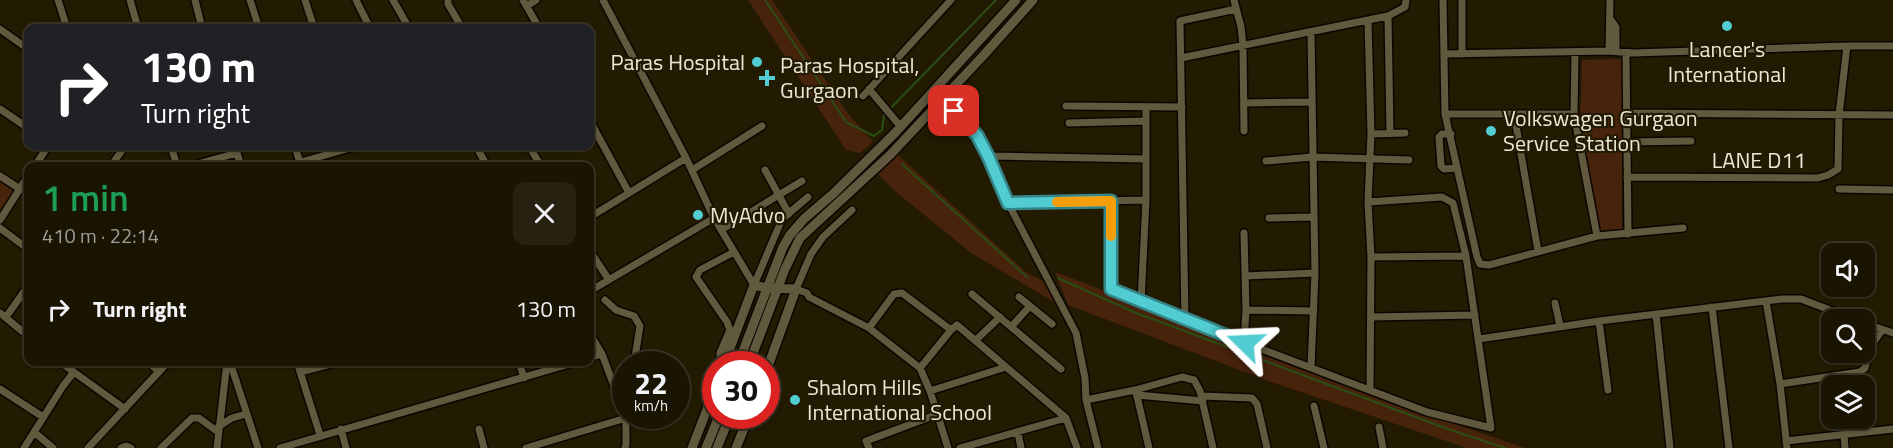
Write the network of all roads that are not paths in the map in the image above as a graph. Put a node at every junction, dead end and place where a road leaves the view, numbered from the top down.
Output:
1 (58, 0) edge
2 (130, 0) edge
3 (195, 0) edge
4 (250, 0) edge
5 (305, 0) edge
6 (356, 0) edge
7 (393, 0) edge
8 (448, 0) edge
9 (536, 0) edge
10 (603, 0) edge
11 (951, 0) edge
12 (1016, 0) edge
13 (1033, 0) edge
14 (1234, 0) edge
15 (1406, 0) edge
16 (1443, 0) edge
17 (1462, 0) edge
18 (1610, 0) edge
19 (525, 3) edge
20 (1236, 9) junction
21 (1388, 16) junction
22 (1368, 21) junction
23 (66, 24) edge
24 (137, 24) edge
25 (201, 24) edge
26 (258, 24) edge
27 (313, 24) edge
28 (368, 24) edge
29 (407, 24) edge
30 (460, 24) edge
31 (537, 24) edge
32 (0, 29) edge
33 (1311, 33) junction
34 (24, 46) edge
35 (1243, 46) junction
36 (1847, 46) junction
37 (1893, 46) edge
38 (1612, 51) junction
39 (1575, 53) junction
40 (1626, 53) junction
41 (1445, 54) junction
42 (1462, 54) junction
43 (1181, 58) junction
44 (869, 89) junction
45 (863, 96) dead end
46 (942, 99) junction
47 (1311, 102) junction
48 (1244, 103) junction
49 (1066, 106) dead end
50 (1146, 106) junction
51 (1182, 107) junction
52 (0, 109) edge
53 (1626, 113) junction
54 (1445, 114) junction
55 (1514, 114) junction
56 (1574, 114) junction
57 (1839, 115) junction
58 (1893, 115) edge
59 (1146, 121) junction
60 (1069, 123) dead end
61 (24, 125) edge
62 (762, 126) dead end
63 (901, 126) junction
64 (594, 128) edge
65 (1244, 131) dead end
66 (1390, 133) junction
67 (1405, 133) dead end
68 (1371, 134) junction
69 (1451, 134) junction
70 (1691, 141) dead end
71 (1626, 142) junction
72 (233, 150) edge
73 (344, 150) edge
74 (988, 156) junction
75 (1312, 157) junction
76 (1369, 157) junction
77 (686, 158) junction
78 (1146, 159) junction
79 (1409, 160) dead end
80 (1266, 161) dead end
81 (201, 162) edge
82 (303, 162) edge
83 (1456, 168) junction
84 (692, 170) junction
85 (765, 170) dead end
86 (0, 176) edge
87 (1627, 177) junction
88 (801, 181) dead end
89 (24, 182) edge
90 (20, 189) junction
91 (1839, 189) dead end
92 (1893, 190) edge
93 (629, 193) junction
94 (778, 195) junction
95 (808, 197) dead end
96 (1146, 200) junction
97 (1111, 201) junction
98 (1368, 202) junction
99 (1008, 203) junction
100 (852, 210) dead end
101 (789, 214) junction
102 (594, 215) edge
103 (1313, 217) junction
104 (714, 218) junction
105 (1269, 218) dead end
106 (0, 220) edge
107 (0, 228) edge
108 (1683, 228) dead end
109 (721, 230) junction
110 (1244, 233) dead end
111 (1628, 234) junction
112 (1597, 236) junction
113 (24, 246) edge
114 (1539, 251) junction
115 (734, 252) junction
116 (594, 256) edge
117 (1466, 256) junction
118 (1371, 257) junction
119 (1315, 273) junction
120 (1245, 276) junction
121 (609, 280) junction
122 (754, 285) junction
123 (767, 288) junction
124 (778, 288) junction
125 (594, 289) edge
126 (24, 291) edge
127 (795, 291) junction
128 (972, 294) dead end
129 (1019, 297) dead end
130 (605, 300) dead end
131 (1766, 301) junction
132 (1141, 302) junction
133 (1555, 303) dead end
134 (1030, 306) junction
135 (1712, 307) junction
136 (1827, 309) edge
137 (1246, 310) junction
138 (1314, 311) junction
139 (1656, 314) junction
140 (3, 315) edge
141 (1475, 315) junction
142 (1000, 317) junction
143 (1372, 317) junction
144 (1185, 320) junction
145 (1599, 321) junction
146 (1052, 324) dead end
147 (1560, 326) junction
148 (1011, 327) junction
149 (1875, 327) edge
150 (869, 328) junction
151 (951, 330) junction
152 (1882, 330) junction
153 (24, 333) edge
154 (1893, 333) edge
155 (1479, 339) junction
156 (976, 340) junction
157 (594, 341) edge
158 (1245, 343) junction
159 (636, 351) edge
160 (721, 351) edge
161 (729, 351) edge
162 (743, 351) edge
163 (754, 351) edge
164 (774, 351) edge
165 (602, 354) junction
166 (594, 356) edge
167 (66, 366) edge
168 (152, 366) edge
169 (164, 366) edge
170 (228, 366) edge
171 (230, 366) edge
172 (298, 366) edge
173 (323, 366) edge
174 (520, 366) edge
175 (551, 366) edge
176 (1006, 367) junction
177 (1311, 367) junction
178 (920, 368) junction
179 (1061, 369) dead end
180 (158, 371) junction
181 (74, 372) junction
182 (300, 372) junction
183 (524, 378) junction
184 (612, 379) edge
185 (1780, 384) junction
186 (0, 389) edge
187 (1370, 390) junction
188 (1608, 390) dead end
189 (930, 391) junction
190 (1136, 393) junction
191 (1202, 399) junction
192 (1086, 400) junction
193 (1314, 406) dead end
194 (125, 409) junction
195 (246, 414) junction
196 (938, 414) junction
197 (43, 417) junction
198 (1066, 418) junction
199 (612, 422) edge
200 (702, 422) edge
201 (1379, 427) dead end
202 (219, 429) junction
203 (341, 429) junction
204 (479, 429) dead end
205 (627, 429) edge
206 (714, 429) edge
207 (725, 429) edge
208 (744, 429) edge
209 (1893, 429) edge
210 (34, 432) junction
211 (1018, 433) junction
212 (1844, 434) junction
213 (320, 435) junction
214 (1786, 445) edge
215 (24, 448) edge
216 (53, 448) edge
217 (88, 448) edge
218 (121, 448) edge
219 (131, 448) edge
220 (161, 448) edge
221 (217, 448) edge
222 (258, 448) edge
223 (280, 448) edge
224 (346, 448) edge
225 (484, 448) edge
226 (526, 448) edge
227 (625, 448) edge
228 (692, 448) edge
229 (706, 448) edge
230 (717, 448) edge
231 (736, 448) edge
232 (869, 448) edge
233 (948, 448) edge
234 (960, 448) edge
235 (1021, 448) edge
236 (1077, 448) edge
237 (1098, 448) edge
238 (1149, 448) edge
239 (1213, 448) edge
240 (1267, 448) edge
241 (1324, 448) edge
242 (1383, 448) edge
243 (1670, 448) edge
244 (1729, 448) edge
245 (1845, 448) edge

1 - 23 street
2 - 24 street
3 - 25 street
4 - 26 street
5 - 27 street
6 - 28 street
7 - 29 street
8 - 30 street
9 - 19 street
10 - 77 street
11 - 44 street
12 - 63 main road
13 - 46 main road
14 - 20 street
15 - 21 street
16 - 41 street
17 - 42 street
18 - 38 street
19 - 31 street
20 - 35 street
20 - 43 street
21 - 22 street
21 - 66 street
22 - 33 street
22 - 68 street
32 - 34 street
33 - 35 street
33 - 47 street
35 - 43 street
35 - 48 street
36 - 37 street
36 - 40 street
36 - 57 street, LANE D11
38 - 39 street
38 - 40 street
39 - 42 street
39 - 56 street
40 - 53 street
41 - 42 street
41 - 54 street
43 - 51 street
44 - 45 street
44 - 63 street
46 - 74 street
46 - 124 main road
47 - 48 street
47 - 75 street
48 - 65 street
49 - 50 street
50 - 51 street
50 - 59 street
51 - 144 street
52 - 61 street
53 - 57 street
53 - 71 street
54 - 55 street
54 - 69 street
55 - 56 street
55 - 114 street
56 - 112 street
57 - 58 street
57 - 87 street, LANE D11
59 - 60 street
59 - 78 street
62 - 84 street
63 - 123 main road
64 - 93 street
66 - 67 street
66 - 68 street
68 - 76 street
69 - 83 street
69 - 83 street
70 - 71 street
71 - 87 street
72 - 81 street
73 - 82 street
74 - 78 street
74 - 99 street
75 - 76 street
75 - 80 street
75 - 103 street
76 - 79 street
76 - 98 street
77 - 84 street
77 - 93 street
78 - 96 street
83 - 114 street
84 - 104 street
85 - 94 street
86 - 90 street
87 - 111 street
88 - 94 street
89 - 90 street
90 - 106 street
91 - 92 street
93 - 102 street
94 - 101 street
94 - 109 street
95 - 101 street
96 - 97 street
96 - 132 street
97 - 99 street
97 - 132 street
98 - 117 street
98 - 118 street
99 - 192 street
100 - 127 street
101 - 122 street
103 - 105 street
103 - 119 street
104 - 109 street
104 - 121 street
107 - 113 street
108 - 111 street
109 - 115 street
110 - 120 street
111 - 112 street
112 - 114 street
115 - 122 street
115 - 160 street
116 - 121 street
117 - 118 street
117 - 141 street
118 - 143 street
119 - 120 street
119 - 138 street
120 - 137 street
121 - 125 street
122 - 123 main road
122 - 161 main road
123 - 124 main road
123 - 162 main road
124 - 127 main road
124 - 163 main road
126 - 140 street
127 - 150 street
127 - 164 main road
128 - 142 street
129 - 134 street
130 - 159 street
131 - 135 street
131 - 136 street
131 - 185 street
132 - 144 street
133 - 147 street
134 - 146 street
134 - 148 street
135 - 139 street
135 - 244 street
137 - 138 street
137 - 158 street
138 - 177 street
139 - 145 street
139 - 243 street
140 - 153 street
141 - 143 street
141 - 155 street
142 - 148 street
142 - 156 street
143 - 187 street
144 - 158 street
145 - 147 street
145 - 188 street
147 - 155 street
148 - 179 street
149 - 152 street
150 - 151 street
150 - 178 street
151 - 156 street
151 - 178 street
152 - 154 street
152 - 185 street
155 - 187 street
156 - 176 street
157 - 165 street
158 - 177 street
165 - 166 street
165 - 184 street
167 - 181 street
168 - 180 street
169 - 180 street
170 - 202 street
171 - 195 street
172 - 182 street
173 - 182 street
174 - 183 street
175 - 183 street
176 - 189 street
176 - 198 street
177 - 187 street
178 - 189 street
180 - 194 street
181 - 194 street
181 - 197 street
182 - 213 street
183 - 203 street
185 - 214 street
186 - 197 street
189 - 196 street
190 - 191 street
190 - 191 street
190 - 192 street
190 - 238 street
191 - 239 street
191 - 240 street
192 - 237 street
193 - 241 street
194 - 217 street
195 - 202 street
195 - 222 street
196 - 232 street
196 - 233 street
197 - 210 street
198 - 211 street
198 - 236 street
199 - 226 street
200 - 228 main road
201 - 242 street
202 - 220 street
202 - 221 street
203 - 213 street
203 - 224 street
204 - 225 street
205 - 227 street
206 - 229 main road
207 - 230 main road
208 - 231 main road
209 - 212 street
210 - 215 street
210 - 216 street
211 - 234 street
211 - 235 street
212 - 214 street
212 - 245 street
213 - 223 street
218 - 219 street

